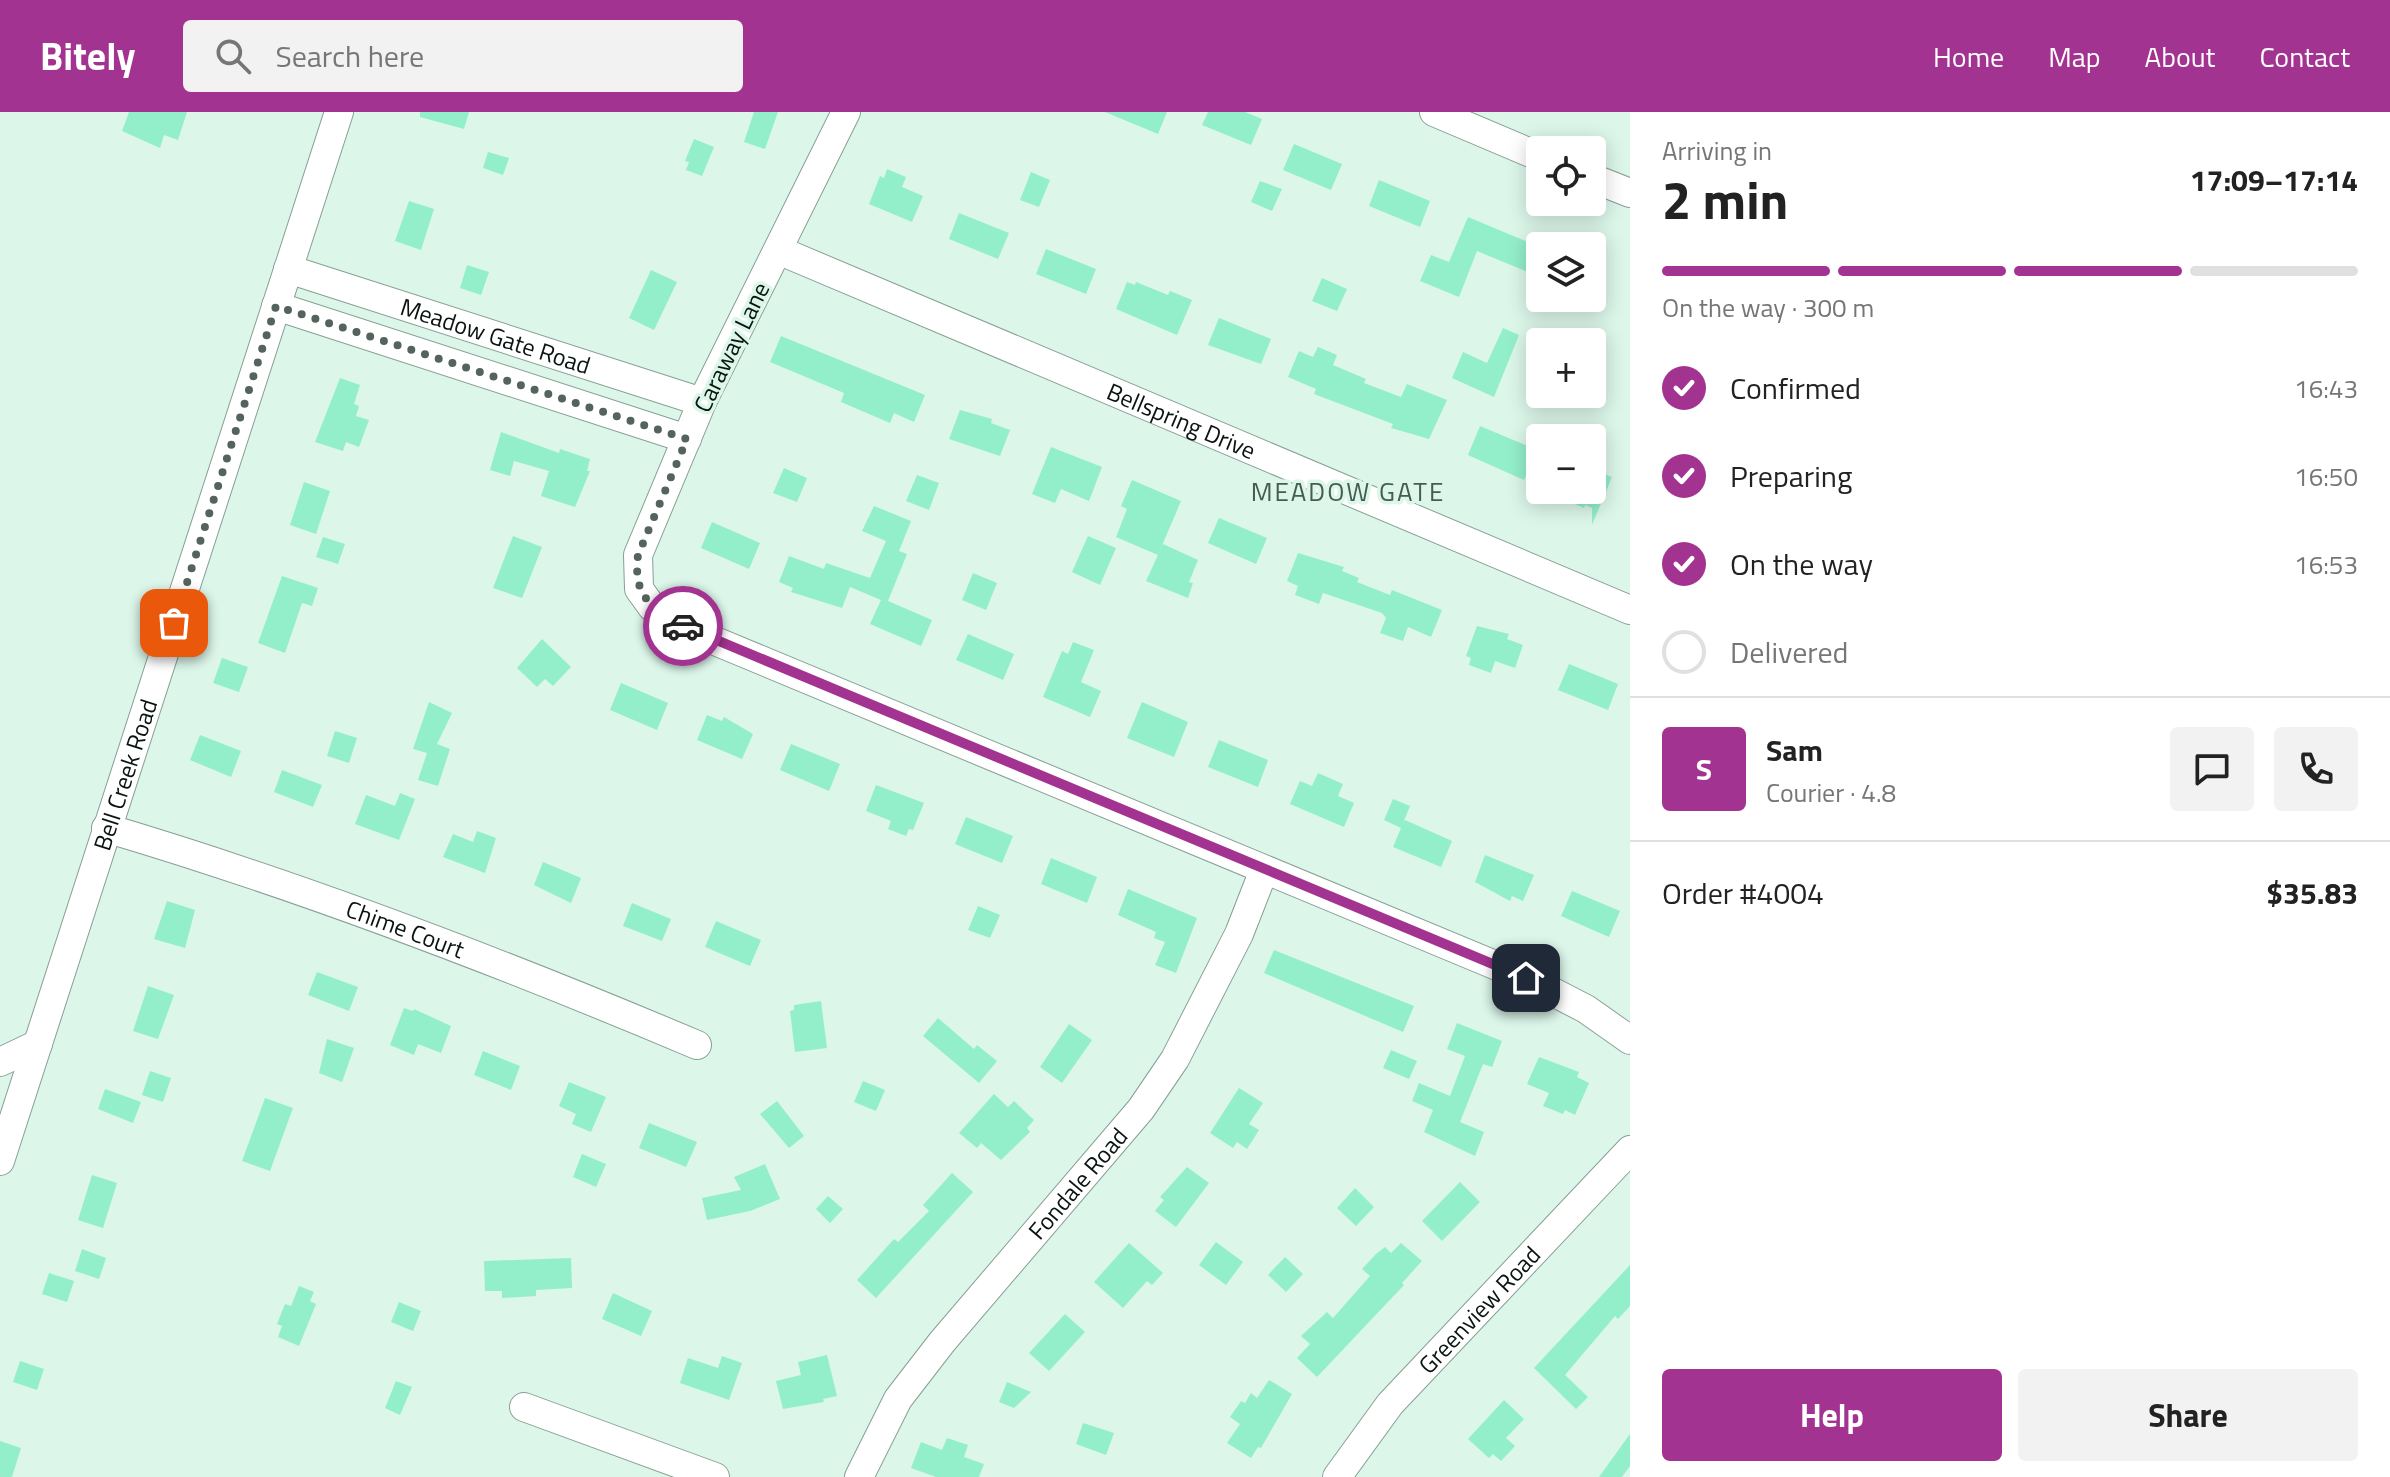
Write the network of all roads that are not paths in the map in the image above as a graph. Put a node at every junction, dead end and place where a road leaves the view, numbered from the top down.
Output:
1 (339, 112) edge
2 (846, 112) edge
3 (1434, 112) edge
4 (1526, 151) edge
5 (1606, 184) edge
6 (1630, 193) edge
7 (778, 250) junction
8 (288, 269) junction
9 (276, 306) junction
10 (702, 402) junction
11 (687, 439) junction
12 (1630, 610) edge
13 (106, 828) junction
14 (1264, 870) junction
15 (1630, 1040) edge
16 (38, 1044) junction
17 (697, 1045) dead end
18 (0, 1062) edge
19 (2, 1145) edge
20 (1630, 1150) edge
21 (524, 1407) dead end
22 (715, 1477) edge
23 (859, 1477) edge
24 (1337, 1477) edge

1 - 8 street, Bell Creek Road
2 - 7 street, Caraway Lane
3 - 4 street
5 - 6 street
7 - 10 street, Caraway Lane
7 - 12 street, Bellspring Drive
8 - 9 street, Bell Creek Road
8 - 10 street, Meadow Gate Road
9 - 11 street, Meadow Gate Road
9 - 13 street, Bell Creek Road
10 - 11 street, Caraway Lane
11 - 14 street, Caraway Lane
13 - 16 street, Bell Creek Road
13 - 17 street, Chime Court
14 - 15 street
14 - 23 street, Fondale Road
16 - 18 street
16 - 19 street, Bell Creek Road
20 - 24 street, Greenview Road
21 - 22 street

